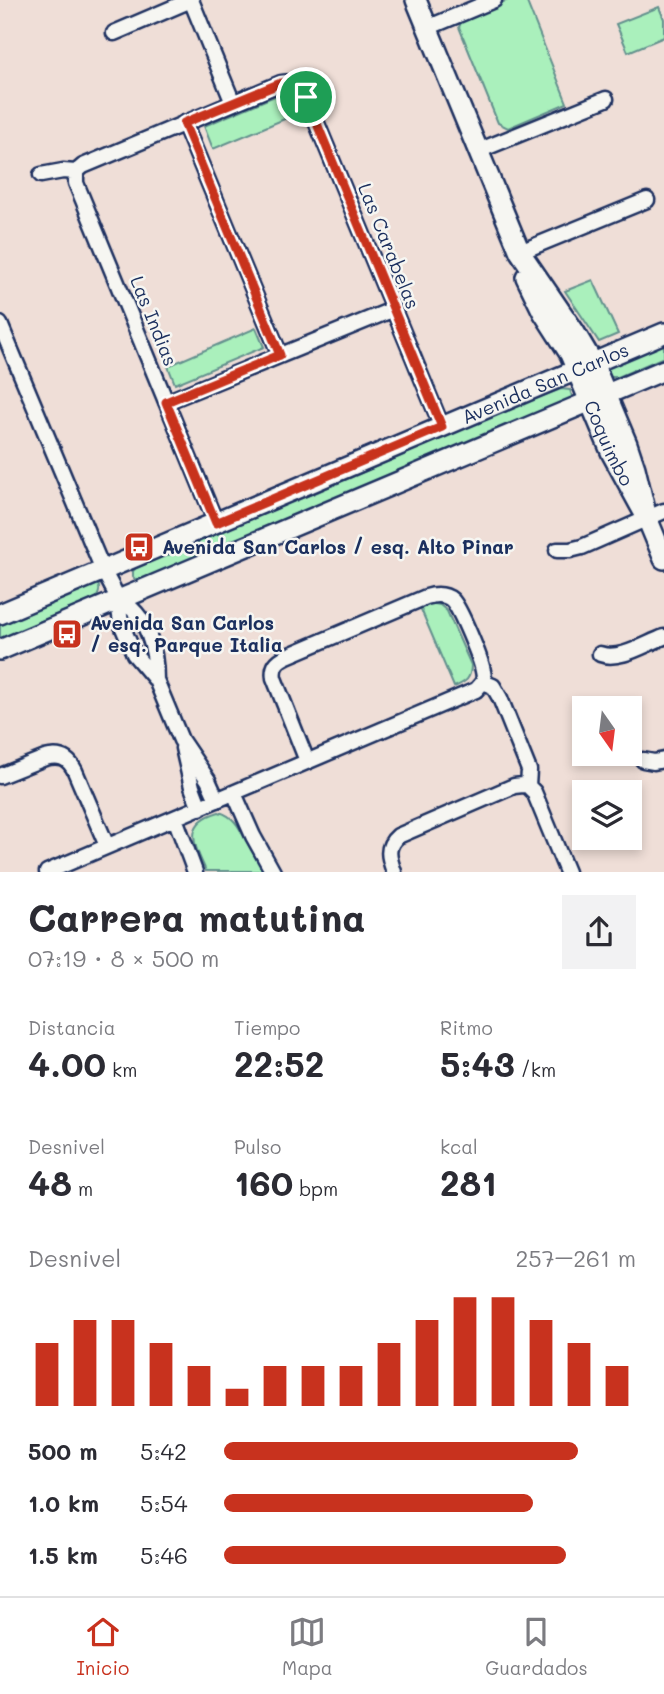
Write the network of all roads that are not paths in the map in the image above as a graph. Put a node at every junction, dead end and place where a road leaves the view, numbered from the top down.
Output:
1 (191, 0) edge
2 (416, 0) edge
3 (494, 0) edge
4 (427, 28) junction
5 (114, 33) dead end
6 (606, 99) dead end
7 (233, 103) junction
8 (184, 123) junction
9 (478, 151) junction
10 (76, 173) junction
11 (41, 175) dead end
12 (647, 200) dead end
13 (520, 252) junction
14 (394, 309) junction
15 (0, 324) edge
16 (664, 333) edge
17 (280, 355) junction
18 (585, 366) junction
19 (664, 370) edge
20 (598, 398) junction
21 (166, 402) junction
22 (442, 427) junction
23 (656, 515) edge
24 (216, 523) junction
25 (557, 550) dead end
26 (664, 559) edge
27 (103, 570) junction
28 (119, 600) junction
29 (0, 614) edge
30 (664, 637) edge
31 (0, 650) edge
32 (600, 654) dead end
33 (156, 680) junction
34 (483, 682) junction
35 (181, 740) junction
36 (643, 760) dead end
37 (664, 760) edge
38 (307, 761) junction
39 (0, 776) edge
40 (528, 786) junction
41 (234, 793) junction
42 (217, 800) junction
43 (200, 808) junction
44 (175, 818) junction
45 (107, 846) junction
46 (47, 872) edge
47 (195, 872) edge
48 (272, 872) edge
49 (394, 872) edge
50 (567, 872) edge

1 - 5 street
1 - 7 street
2 - 4 main road, Coquimbo
3 - 4 street
4 - 9 main road, Coquimbo
6 - 9 street
7 - 8 street
7 - 14 street, Las Carabelas
8 - 10 street
8 - 17 street
9 - 13 main road, Coquimbo
10 - 11 street
10 - 21 street, Las Indias
12 - 13 street
13 - 18 main road, Coquimbo
14 - 17 street
14 - 22 street, Las Carabelas
15 - 27 street
16 - 18 main road, Avenida San Carlos
17 - 21 street
18 - 20 main road, Coquimbo
18 - 22 main road, Avenida San Carlos
19 - 20 main road, Avenida San Carlos
20 - 23 main road, Coquimbo
20 - 28 main road, Avenida San Carlos
21 - 24 street, Las Indias
22 - 24 main road, Avenida San Carlos
23 - 25 street
23 - 26 main road, Coquimbo
24 - 27 main road, Avenida San Carlos
27 - 28 street
27 - 29 main road, Avenida San Carlos
28 - 31 main road, Avenida San Carlos
28 - 33 street
28 - 33 street
30 - 32 street
33 - 35 street
34 - 38 street
34 - 38 street
34 - 40 street
35 - 42 street
35 - 43 street
36 - 37 street
38 - 41 street
39 - 45 street
40 - 49 street
40 - 50 street
41 - 42 street
41 - 48 street
42 - 43 street
43 - 44 street
44 - 45 street
44 - 47 street
45 - 46 street

